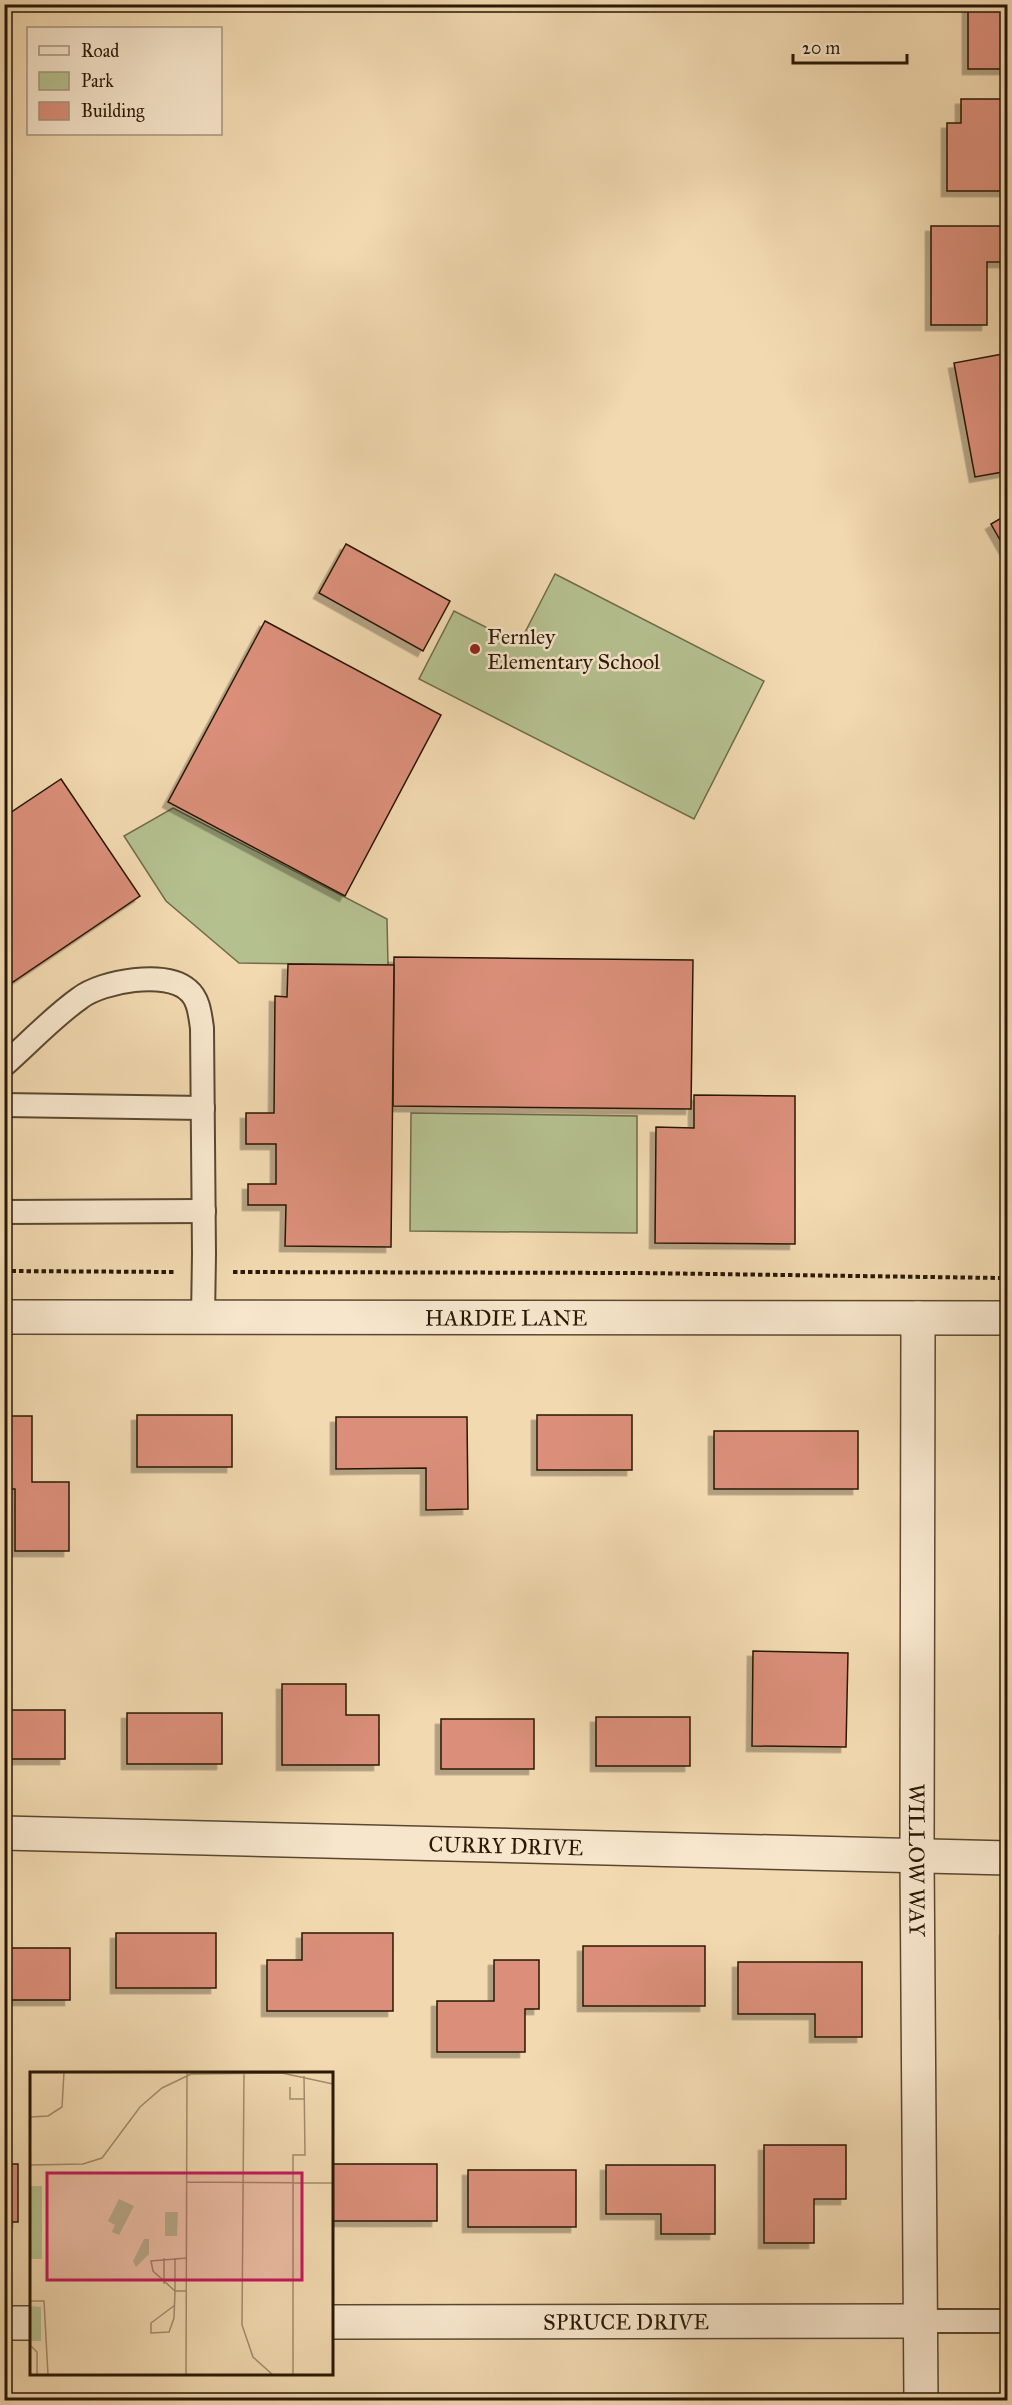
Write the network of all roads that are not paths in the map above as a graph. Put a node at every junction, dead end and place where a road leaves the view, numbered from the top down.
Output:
1 (4, 1065) edge
2 (4, 1105) edge
3 (202, 1108) junction
4 (204, 1211) junction
5 (4, 1212) edge
6 (4, 1317) edge
7 (202, 1318) junction
8 (918, 1318) junction
9 (1008, 1318) edge
10 (4, 1833) edge
11 (917, 1856) junction
12 (1008, 1857) edge
13 (922, 2321) junction
14 (1008, 2321) edge
15 (333, 2322) edge
16 (4, 2323) edge
17 (30, 2323) edge
18 (921, 2400) edge

1 - 3 lane
2 - 3 lane
3 - 4 lane
4 - 5 lane
4 - 7 lane
6 - 7 street, HARDIE LANE
7 - 8 street, HARDIE LANE
8 - 9 street, HARDIE LANE
8 - 11 street, WILLOW WAY
10 - 11 street, CURRY DRIVE
11 - 12 street, CURRY DRIVE
11 - 13 street, WILLOW WAY
13 - 14 lane
13 - 15 street, SPRUCE DRIVE
13 - 18 street, WILLOW WAY
16 - 17 street

